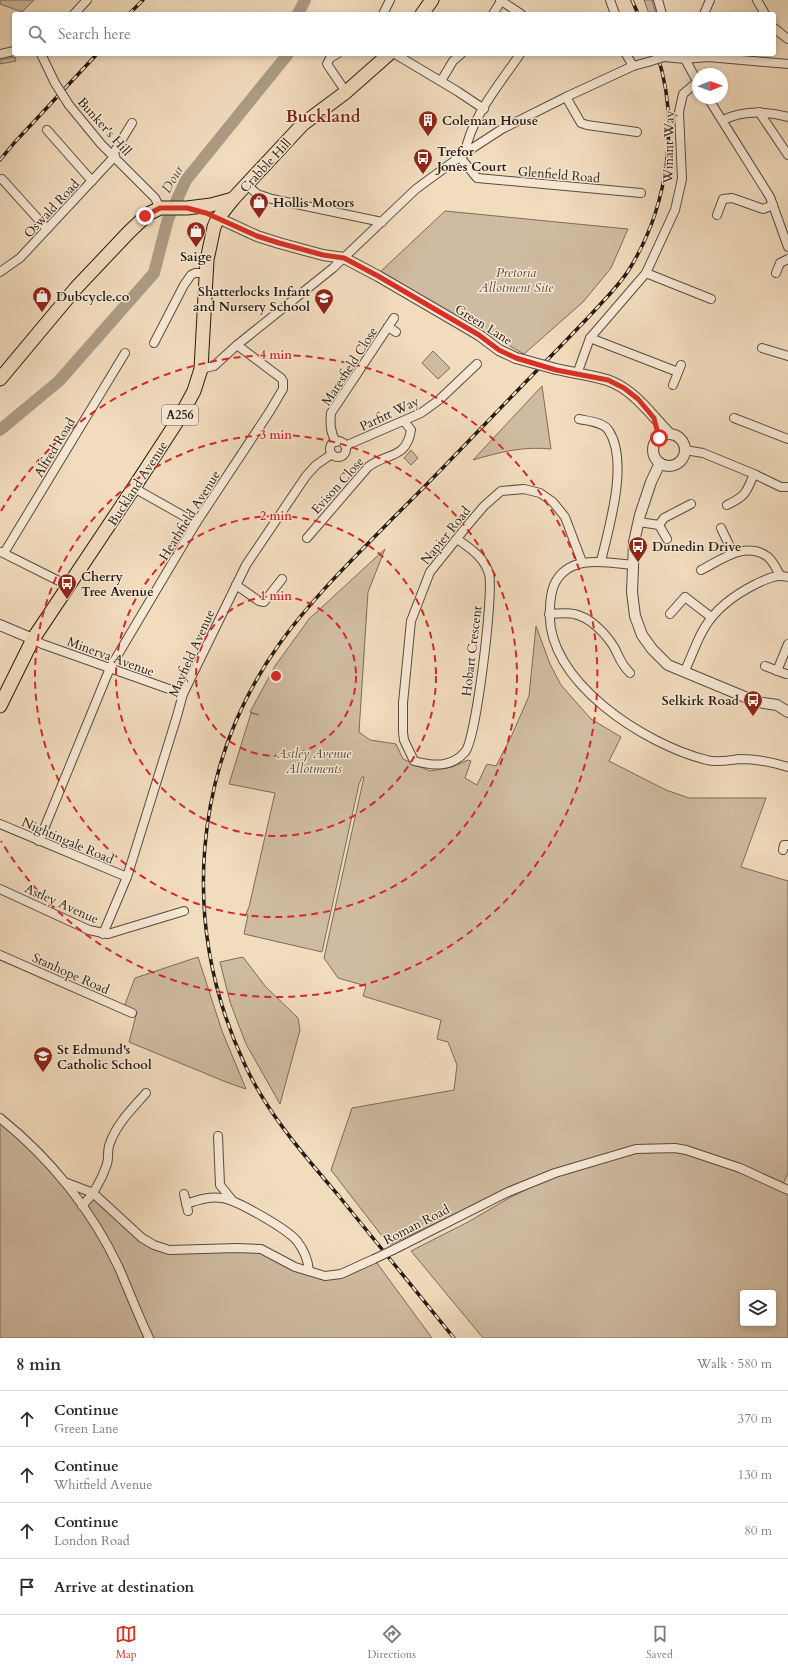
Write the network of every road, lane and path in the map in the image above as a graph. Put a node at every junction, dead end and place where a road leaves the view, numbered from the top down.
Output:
1 (87, 0) edge
2 (390, 0) edge
3 (432, 0) edge
4 (501, 0) edge
5 (610, 0) edge
6 (658, 0) edge
7 (710, 0) edge
8 (757, 0) edge
9 (76, 12) edge
10 (384, 12) edge
11 (423, 12) edge
12 (494, 12) edge
13 (519, 12) edge
14 (614, 12) edge
15 (661, 12) edge
16 (705, 12) edge
17 (764, 12) edge
18 (776, 30) edge
19 (788, 39) edge
20 (12, 51) edge
21 (0, 54) edge
22 (42, 56) edge
23 (334, 56) edge
24 (388, 56) edge
25 (398, 56) edge
26 (459, 56) edge
27 (519, 56) edge
28 (627, 56) edge
29 (681, 56) edge
30 (788, 64) edge
31 (633, 66) junction
32 (692, 73) edge
33 (441, 82) junction
34 (692, 87) edge
35 (346, 92) junction
36 (566, 97) junction
37 (712, 104) edge
38 (484, 109) junction
39 (759, 112) junction
40 (788, 117) edge
41 (723, 120) junction
42 (132, 123) dead end
43 (47, 130) dead end
44 (128, 130) junction
45 (637, 132) dead end
46 (135, 135) dead end
47 (114, 155) junction
48 (463, 155) junction
49 (788, 155) edge
50 (2, 179) dead end
51 (92, 181) junction
52 (247, 185) junction
53 (641, 193) dead end
54 (233, 199) junction
55 (773, 205) junction
56 (164, 208) junction
57 (187, 208) junction
58 (717, 215) dead end
59 (218, 218) junction
60 (382, 222) junction
61 (47, 229) junction
62 (788, 247) edge
63 (344, 258) junction
64 (788, 259) edge
65 (0, 272) edge
66 (205, 273) junction
67 (646, 273) junction
68 (776, 273) dead end
69 (711, 299) dead end
70 (394, 318) dead end
71 (388, 327) junction
72 (396, 332) dead end
73 (590, 338) junction
74 (154, 343) dead end
75 (237, 345) junction
76 (762, 348) dead end
77 (125, 353) dead end
78 (788, 356) edge
79 (583, 360) junction
80 (478, 364) dead end
81 (201, 369) junction
82 (577, 374) junction
83 (591, 377) junction
84 (0, 379) edge
85 (673, 385) dead end
86 (654, 418) junction
87 (734, 418) dead end
88 (579, 419) dead end
89 (404, 422) junction
90 (670, 434) junction
91 (659, 438) junction
92 (788, 439) edge
93 (336, 442) junction
94 (345, 446) junction
95 (685, 450) junction
96 (332, 454) junction
97 (660, 463) junction
98 (754, 474) junction
99 (788, 487) edge
100 (134, 488) junction
101 (691, 504) dead end
102 (727, 505) dead end
103 (639, 522) junction
104 (196, 523) junction
105 (659, 525) junction
106 (720, 528) dead end
107 (307, 538) dead end
108 (457, 539) junction
109 (667, 539) dead end
110 (2, 552) edge
111 (734, 553) junction
112 (602, 561) junction
113 (582, 562) junction
114 (632, 565) junction
115 (701, 570) dead end
116 (784, 576) edge
117 (282, 579) dead end
118 (236, 584) junction
119 (69, 586) junction
120 (549, 614) junction
121 (670, 614) dead end
122 (712, 617) junction
123 (0, 625) edge
124 (33, 639) junction
125 (788, 644) edge
126 (765, 666) dead end
127 (110, 668) junction
128 (777, 671) junction
129 (684, 672) junction
130 (630, 673) dead end
131 (786, 674) dead end
132 (183, 694) junction
133 (0, 706) edge
134 (788, 712) edge
135 (444, 765) joint
136 (788, 767) edge
137 (0, 824) edge
138 (39, 841) junction
139 (126, 877) junction
140 (0, 888) edge
141 (184, 911) dead end
142 (103, 934) junction
143 (0, 955) edge
144 (132, 1013) dead end
145 (146, 1093) dead end
146 (0, 1118) edge
147 (218, 1136) dead end
148 (67, 1183) junction
149 (220, 1185) junction
150 (788, 1190) edge
151 (93, 1193) junction
152 (184, 1194) dead end
153 (208, 1198) junction
154 (232, 1200) junction
155 (82, 1206) junction
156 (309, 1271) junction
157 (149, 1338) edge

1 - 9 street
2 - 10 street
3 - 11 main road
4 - 12 street
4 - 13 street
5 - 14 street
6 - 15 street
7 - 16 street
8 - 17 street
18 - 19 street
20 - 21 street
22 - 47 street, Bunker's Hill, bridge
23 - 35 street
24 - 35 main road, Crabble Hill / A256
25 - 33 street
26 - 33 street
27 - 38 street
28 - 31 street
29 - 30 street
29 - 31 street, bridge
29 - 32 street
31 - 36 street
33 - 38 street
34 - 67 street, Winant Way
35 - 52 main road, Crabble Hill / A256
36 - 45 street
36 - 48 street
37 - 41 street
38 - 48 street
39 - 40 street
39 - 41 street
39 - 49 street
41 - 55 street
42 - 44 street, Oswald Road
43 - 51 street
44 - 46 street
44 - 47 street, Oswald Road
47 - 51 street, Oswald Road
47 - 56 street, Bunker's Hill
48 - 53 street, Glenfield Road
48 - 60 street
50 - 61 street
51 - 61 street, Oswald Road
52 - 54 main road, Crabble Hill / A256
52 - 60 street
54 - 57 main road, A256
54 - 59 main road, Buckland Avenue / A256
55 - 58 street
55 - 62 street
56 - 57 main road, A256
56 - 84 main road
57 - 59 main road, A256
59 - 63 street, Green Lane
59 - 66 main road, Buckland Avenue / A256
60 - 63 street
61 - 65 street, Oswald Road
63 - 75 street
63 - 82 street, Green Lane, bridge
64 - 68 street
66 - 74 street
66 - 81 main road, Buckland Avenue / A256
67 - 69 street
67 - 73 street, Winant Way
70 - 71 street, Maresfield Close
71 - 72 street, Maresfield Close
71 - 93 street, Maresfield Close
73 - 79 street, Winant Way
73 - 85 street
75 - 81 street
75 - 104 street, Heathfield Avenue
76 - 78 street
77 - 110 street, Alfred Road
79 - 82 street, Winant Way
79 - 83 street
80 - 89 street, Parfitt Way
81 - 100 main road, Buckland Avenue / A256
82 - 83 street, Green Lane
83 - 86 street, Green Lane
86 - 90 street, Green Lane
86 - 91 street, Green Lane
87 - 92 street
88 - 112 street
89 - 94 street, Parfitt Way
89 - 107 street, Evison Close
90 - 91 street
90 - 95 street
91 - 97 street
93 - 94 street
93 - 96 street
94 - 96 street, Mayfield Avenue
95 - 97 street
95 - 98 street
96 - 118 street, Mayfield Avenue
97 - 103 street
98 - 99 street
98 - 102 street
100 - 104 street
100 - 119 main road, Buckland Avenue / A256
101 - 105 street
103 - 105 street
103 - 114 street
104 - 127 street, Heathfield Avenue
105 - 109 street
106 - 111 street
108 - 113 street, Napier Road
108 - 135 street, Hobart Crescent
108 - 135 street, Napier Road
110 - 119 street
111 - 115 street
111 - 116 street
112 - 113 street
112 - 114 street
113 - 120 street
114 - 129 street
116 - 122 street
117 - 118 street
118 - 132 street, Mayfield Avenue
119 - 124 main road, Buckland Avenue / A256
120 - 130 street
120 - 136 street
121 - 122 street
122 - 129 street
123 - 124 street
124 - 127 street, Minerva Avenue
124 - 133 main road, A256
125 - 128 street
126 - 128 street
127 - 132 street, Minerva Avenue
127 - 138 street, Heathfield Avenue
128 - 131 street
129 - 134 street
132 - 139 street, Mayfield Avenue
137 - 138 street, Nightingale Road
138 - 139 street, Nightingale Road
139 - 142 street, Mayfield Avenue
140 - 142 street, Astley Avenue
141 - 142 street, Astley Avenue
143 - 144 street, Stanhope Road
145 - 151 street
146 - 148 street
147 - 149 street
148 - 151 street, Roman Road
148 - 155 street
149 - 153 street
149 - 154 street
150 - 156 street, Roman Road, bridge
151 - 155 street
151 - 156 street, Roman Road
152 - 153 street
153 - 154 street
154 - 156 street
155 - 157 street

